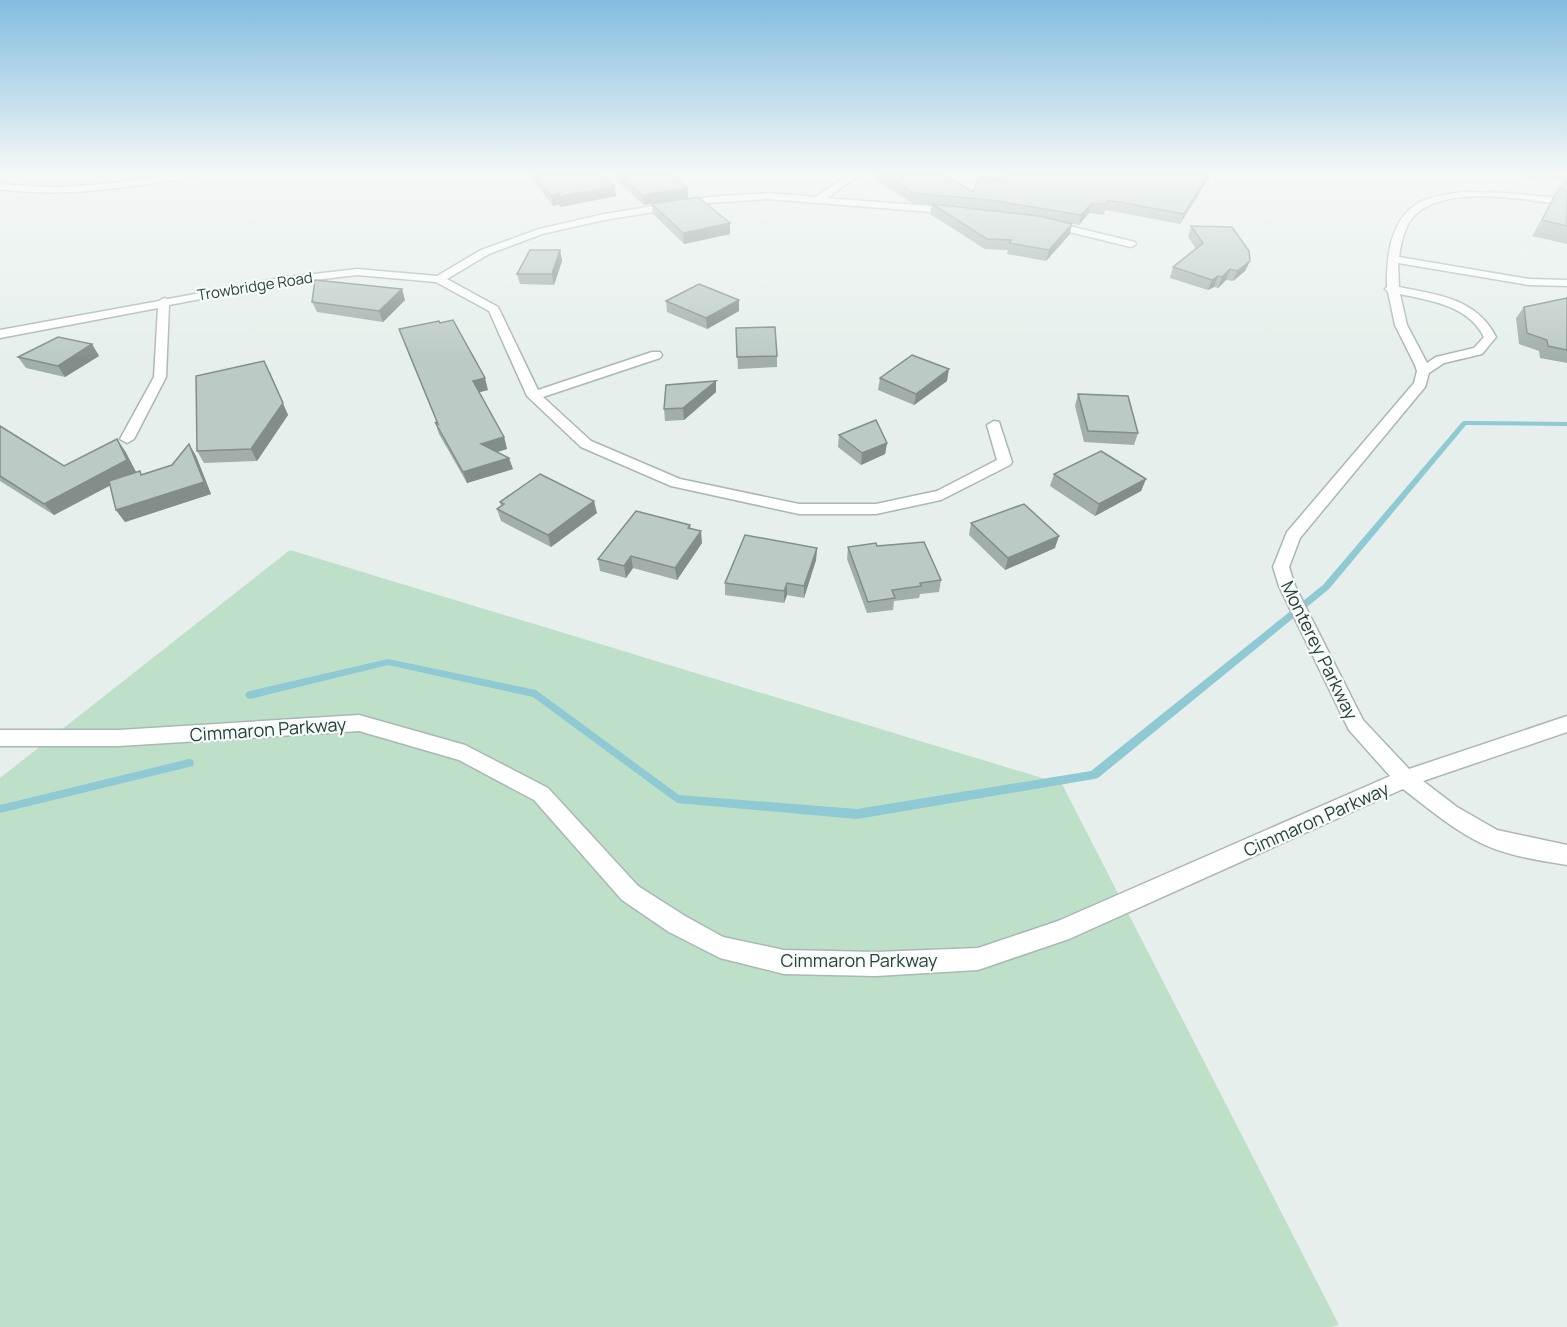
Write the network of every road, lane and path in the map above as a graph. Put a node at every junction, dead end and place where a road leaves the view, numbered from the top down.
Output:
1 (528, 236) edge
2 (1103, 236) edge
3 (1398, 236) edge
4 (1131, 244) dead end
5 (1392, 259) junction
6 (439, 279) junction
7 (1567, 284) edge
8 (1391, 289) junction
9 (164, 301) junction
10 (0, 334) edge
11 (656, 355) dead end
12 (1423, 371) junction
13 (534, 396) junction
14 (994, 425) dead end
15 (127, 439) dead end
16 (1567, 724) edge
17 (0, 738) edge
18 (1405, 778) junction
19 (1567, 855) edge

1 - 6 street
2 - 4 street
3 - 5 street
5 - 7 street
5 - 8 street
6 - 9 street, Trowbridge Road
6 - 13 street, Trowbridge Road
8 - 12 street
8 - 12 street
9 - 10 street, Trowbridge Road
9 - 15 street
11 - 13 street
12 - 18 street, Monterey Parkway
13 - 14 street, Trowbridge Road
16 - 18 street, Cimmaron Parkway
17 - 18 street, Cimmaron Parkway
18 - 19 street, Monterey Parkway

